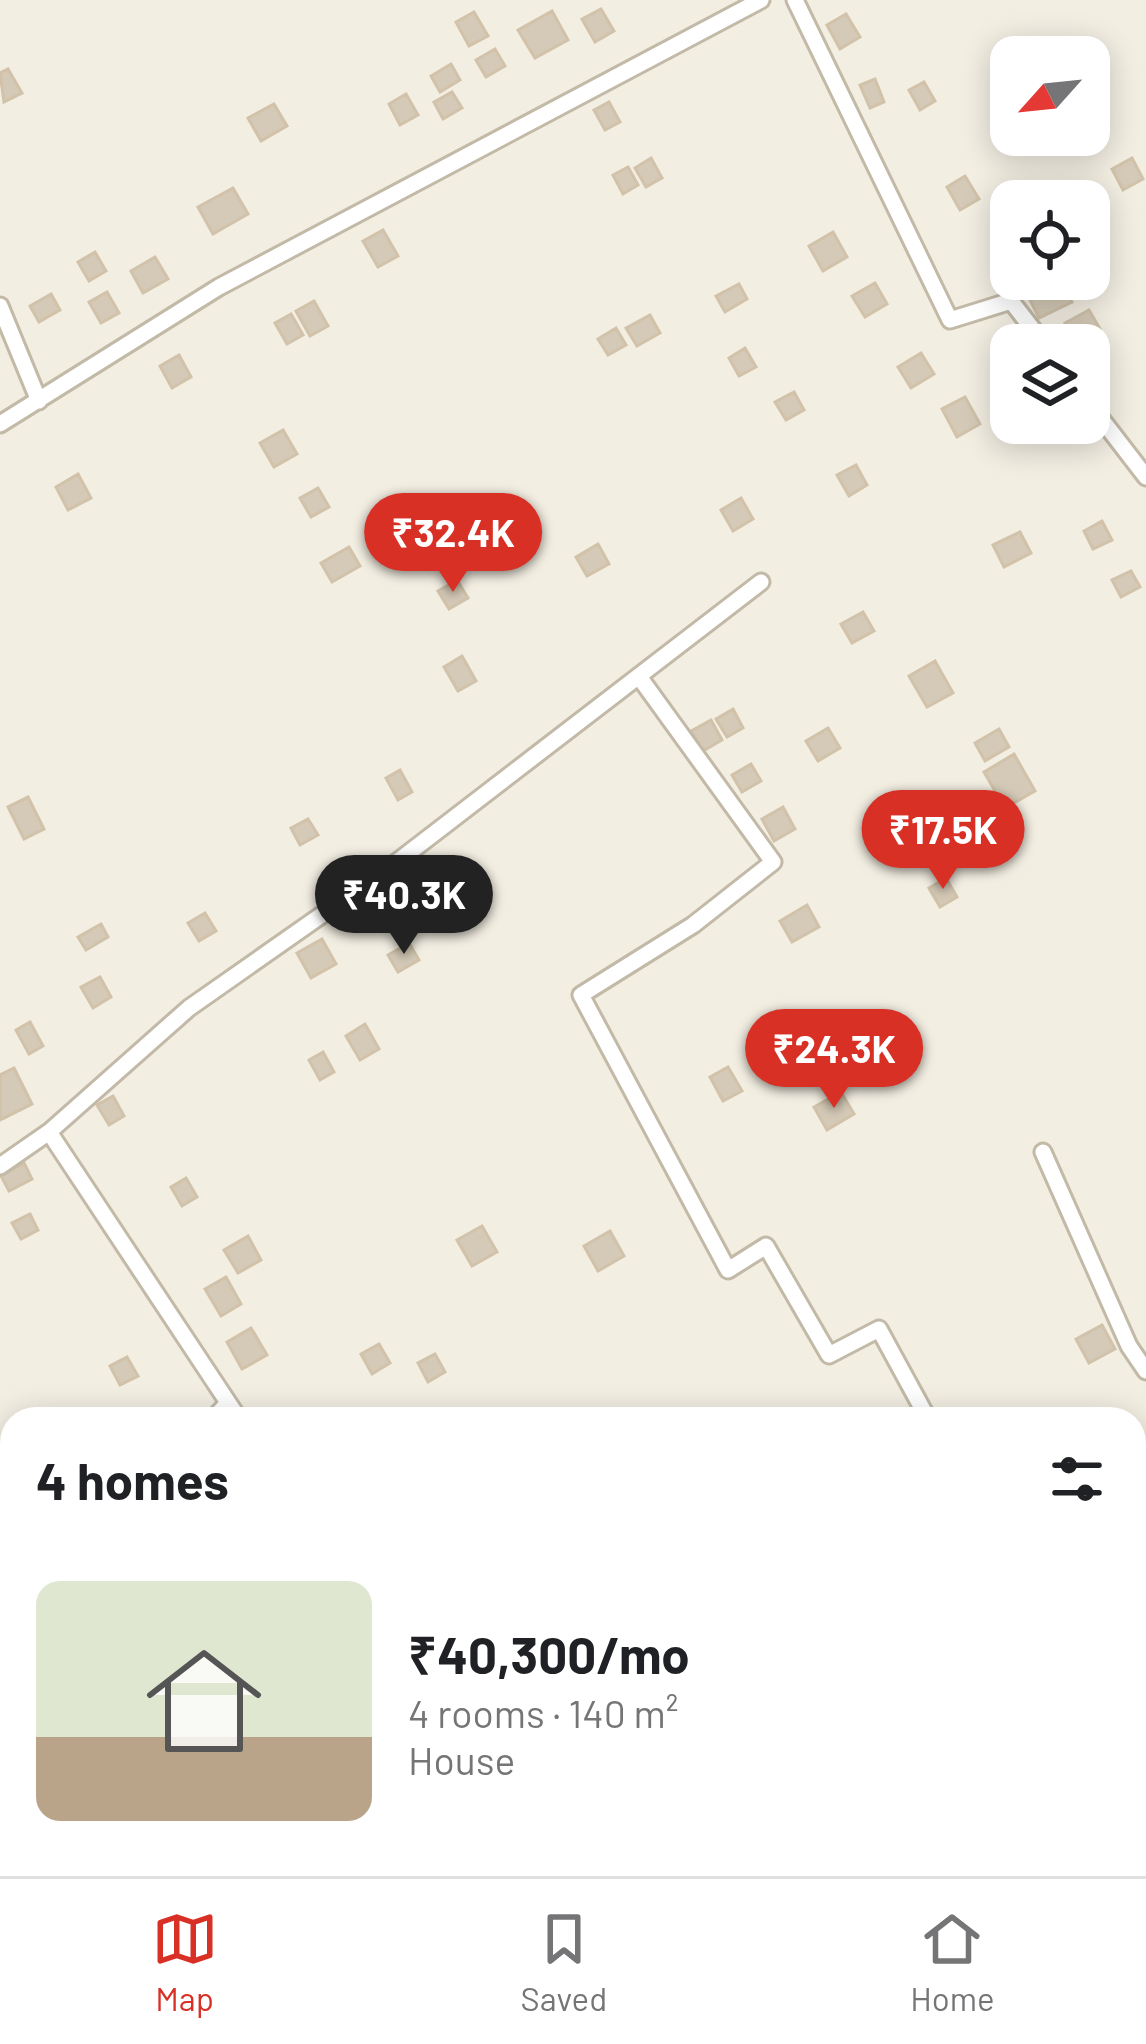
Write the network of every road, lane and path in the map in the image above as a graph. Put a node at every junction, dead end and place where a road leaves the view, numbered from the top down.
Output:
1 (761, 0) edge
2 (795, 0) edge
3 (0, 306) edge
4 (1029, 324) edge
5 (39, 400) junction
6 (0, 424) edge
7 (1110, 430) edge
8 (1146, 476) edge
9 (761, 582) dead end
10 (640, 679) junction
11 (49, 1132) junction
12 (1043, 1152) dead end
13 (0, 1166) edge
14 (1146, 1371) edge
15 (228, 1403) junction
16 (224, 1407) edge
17 (231, 1407) edge
18 (921, 1407) edge

1 - 5 street
2 - 4 street
3 - 5 street
5 - 6 street
7 - 8 street
9 - 10 street
10 - 11 street
10 - 18 street
11 - 13 street
11 - 15 street
12 - 14 street
15 - 16 street
15 - 17 street

